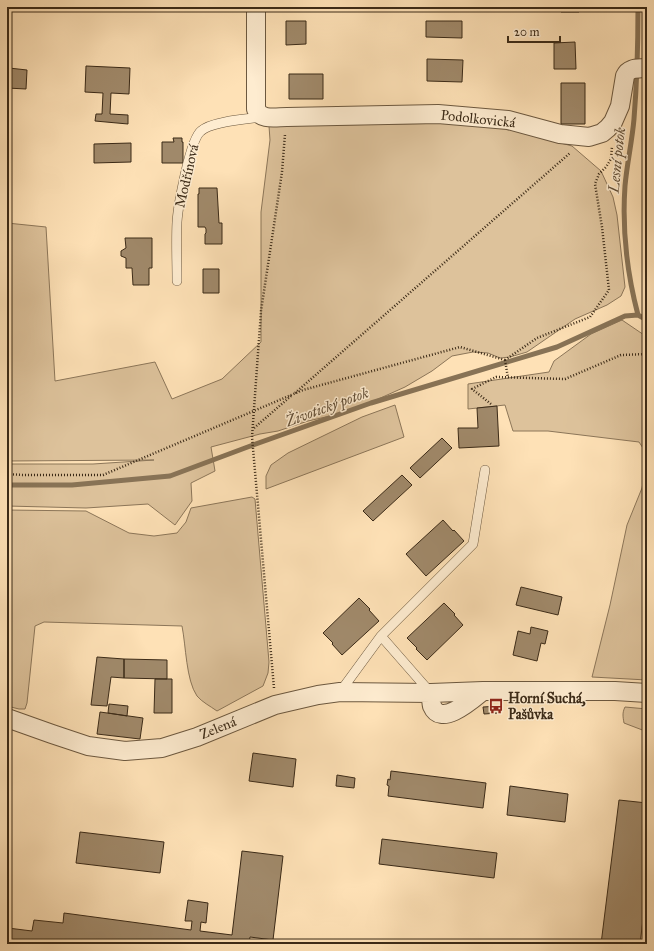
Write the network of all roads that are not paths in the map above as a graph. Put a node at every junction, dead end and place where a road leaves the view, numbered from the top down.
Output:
1 (256, 7) edge
2 (639, 69) edge
3 (264, 117) junction
4 (178, 281) dead end
5 (485, 470) dead end
6 (381, 636) junction
7 (340, 692) junction
8 (431, 693) junction
9 (647, 693) edge
10 (7, 718) edge

1 - 3 street
2 - 3 street, Podolkovická
3 - 4 lane, Modřínová
5 - 6 lane
6 - 7 lane
6 - 8 lane
7 - 8 street, Zelená
7 - 10 street, Zelená
8 - 9 street

